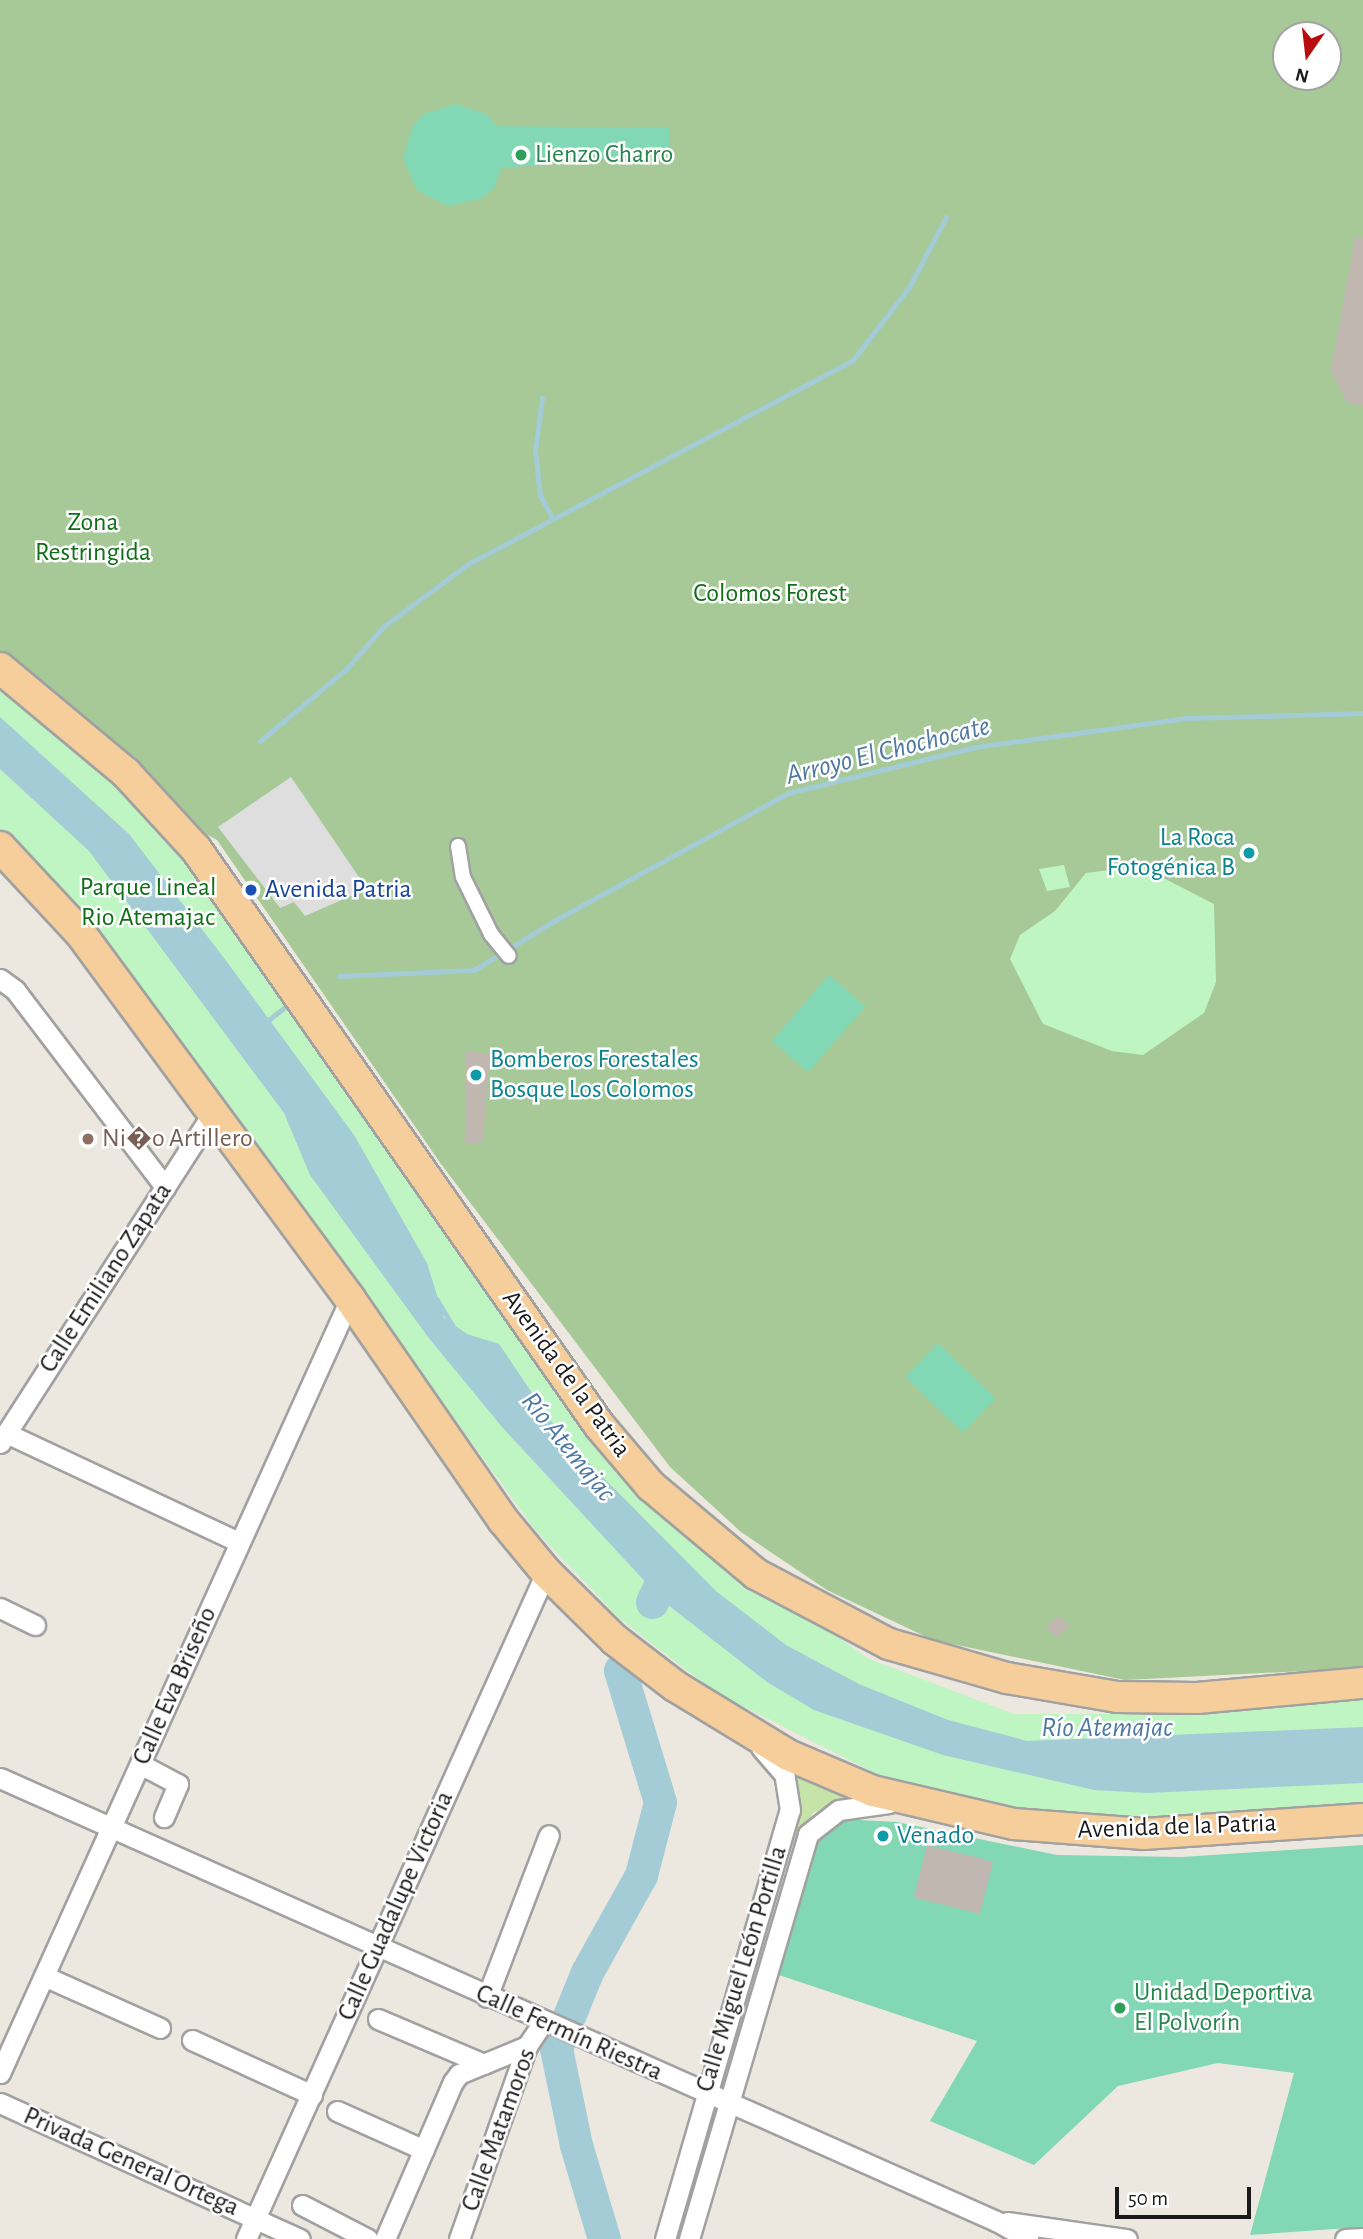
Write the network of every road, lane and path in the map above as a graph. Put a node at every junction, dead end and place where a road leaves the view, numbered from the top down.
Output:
1 (0, 668) edge
2 (458, 846) dead end
3 (0, 847) edge
4 (509, 956) dead end
5 (0, 979) edge
6 (213, 1112) junction
7 (165, 1187) junction
8 (350, 1299) junction
9 (3, 1438) edge
10 (239, 1542) junction
11 (546, 1572) junction
12 (0, 1608) edge
13 (35, 1625) dead end
14 (1363, 1683) edge
15 (1294, 1690) junction
16 (1363, 1703) edge
17 (728, 1720) junction
18 (139, 1764) junction
19 (0, 1778) edge
20 (920, 1805) junction
21 (164, 1817) dead end
22 (1357, 1819) edge
23 (110, 1829) junction
24 (549, 1835) dead end
25 (778, 1851) junction
26 (799, 1857) junction
27 (377, 1949) junction
28 (44, 1976) junction
29 (487, 1997) junction
30 (378, 2019) dead end
31 (543, 2022) junction
32 (160, 2028) dead end
33 (192, 2040) dead end
34 (527, 2046) junction
35 (484, 2064) junction
36 (0, 2073) edge
37 (705, 2092) junction
38 (312, 2095) junction
39 (726, 2102) junction
40 (0, 2103) edge
41 (337, 2111) dead end
42 (425, 2150) junction
43 (302, 2205) dead end
44 (671, 2215) junction
45 (255, 2218) junction
46 (996, 2221) junction
47 (691, 2230) edge
48 (464, 2235) edge
49 (1363, 2238) edge
50 (246, 2239) edge
51 (300, 2239) edge
52 (368, 2239) edge
53 (385, 2239) edge
54 (665, 2239) edge
55 (1028, 2239) edge
56 (1127, 2239) edge
57 (1345, 2239) edge

1 - 15 main road, Avenida de la Patria
2 - 4 street
3 - 6 main road, Avenida de la Patria
5 - 7 street
6 - 7 street, Calle Emiliano Zapata
6 - 8 main road, Avenida de la Patria
7 - 9 street, Calle Emiliano Zapata
8 - 10 street, Calle Eva Briseño
8 - 11 main road, Avenida de la Patria
9 - 10 street
10 - 18 street, Calle Eva Briseño
11 - 17 main road, Avenida de la Patria
11 - 27 street, Calle Guadalupe Victoria
12 - 13 street
14 - 15 main road, Avenida de la Patria
15 - 16 main road
17 - 20 main road, Avenida de la Patria
17 - 25 street, Calle Miguel León Portilla
18 - 21 street
18 - 23 street, Calle Eva Briseño
19 - 23 street, Calle Fermín Riestra
20 - 22 main road, Avenida de la Patria
20 - 26 street, Calle Miguel León Portilla
23 - 27 street, Calle Fermín Riestra
23 - 28 street, Calle Eva Briseño
24 - 29 street
25 - 26 street
25 - 37 street, Calle Miguel León Portilla
26 - 39 street, Calle Miguel León Portilla
27 - 29 street, Calle Fermín Riestra
27 - 38 street, Calle Guadalupe Victoria
28 - 32 street
28 - 36 street, Calle Eva Briseño
29 - 31 street, Calle Fermín Riestra
30 - 35 street
31 - 34 street, Calle Matamoros
31 - 37 street, Calle Fermín Riestra
33 - 38 street
34 - 35 street
34 - 48 street, Calle Matamoros
35 - 42 street
37 - 39 street, Calle Fermín Riestra
37 - 44 street, Calle Miguel León Portilla
38 - 45 street, Calle Guadalupe Victoria
39 - 46 street, Calle Fermín Riestra
39 - 47 street, Calle Miguel León Portilla
40 - 45 street, Privada General Ortega
41 - 42 street
42 - 53 street
43 - 52 street
44 - 47 street
44 - 54 street, Calle Miguel León Portilla
45 - 50 street, Calle Guadalupe Victoria
45 - 51 street, Privada General Ortega
46 - 55 street, Calle Fermín Riestra
46 - 56 street
49 - 57 street

